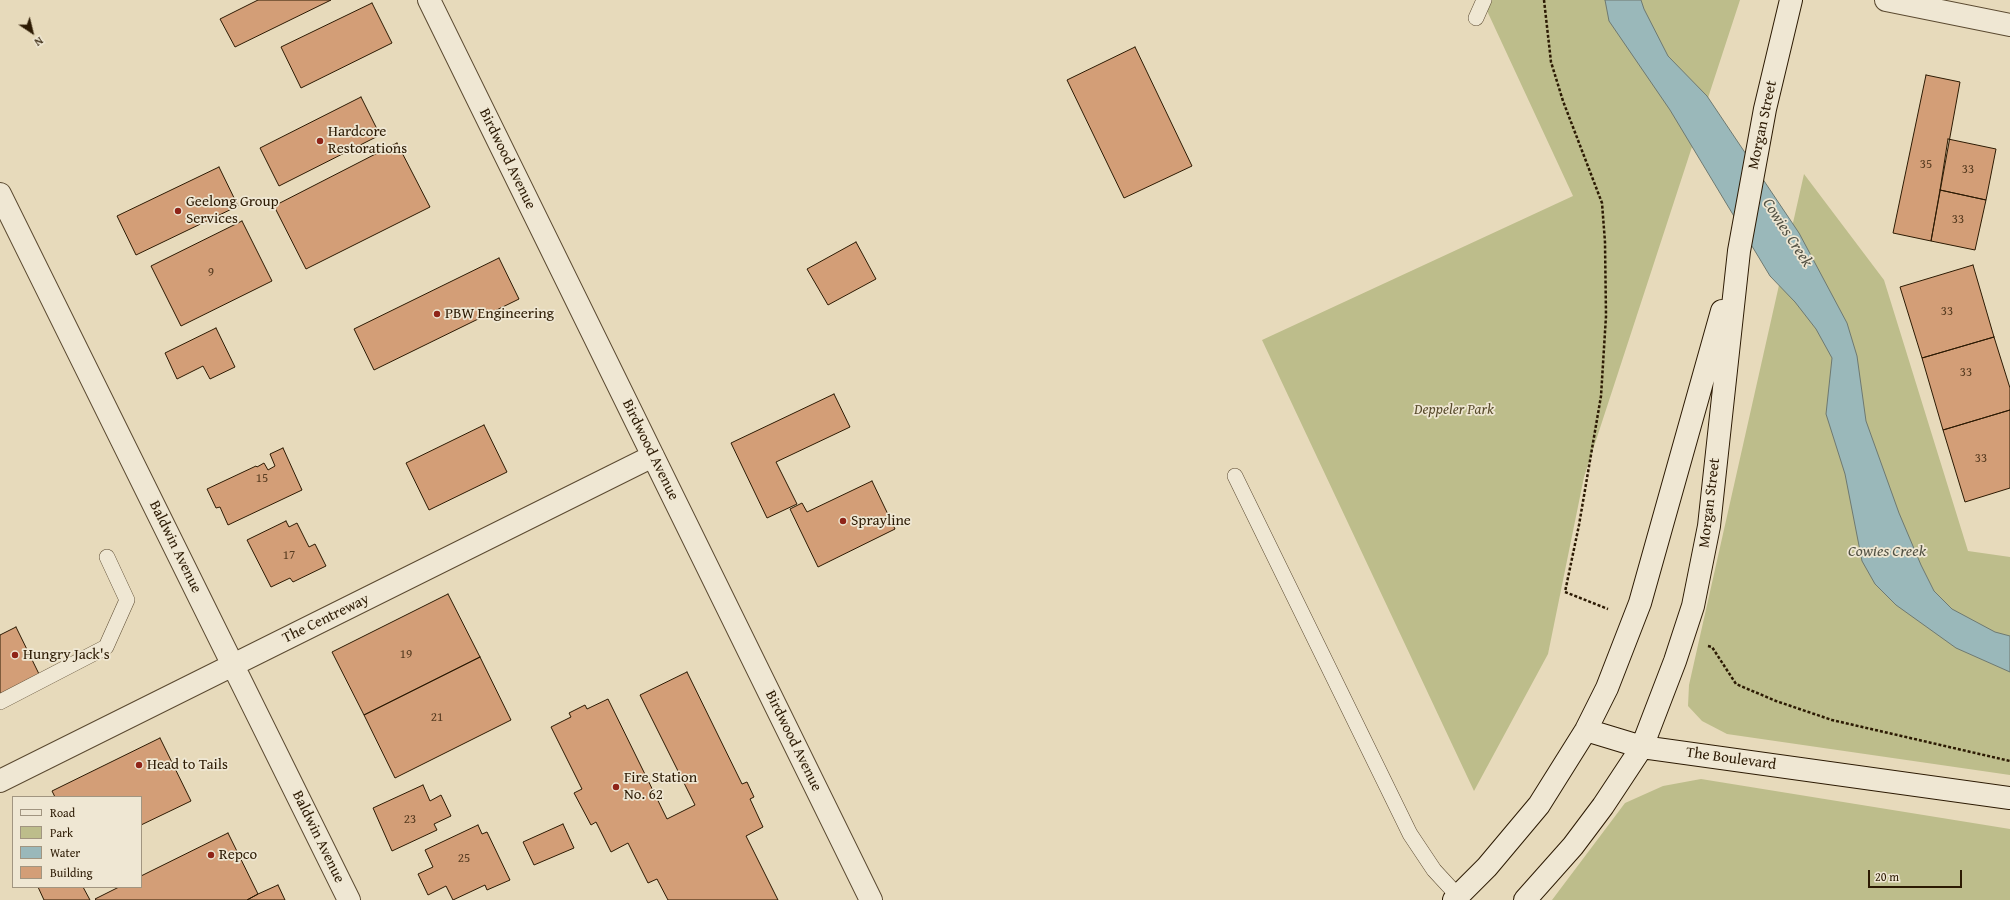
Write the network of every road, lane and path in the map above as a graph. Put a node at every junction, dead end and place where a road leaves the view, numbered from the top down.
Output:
1 (429, 0) edge
2 (1484, 0) edge
3 (1791, 0) edge
4 (1886, 0) edge
5 (1476, 18) dead end
6 (2010, 25) edge
7 (0, 194) edge
8 (1739, 251) junction
9 (653, 456) junction
10 (1235, 476) dead end
11 (107, 557) dead end
12 (233, 665) junction
13 (0, 702) edge
14 (1586, 730) junction
15 (1642, 747) junction
16 (0, 781) edge
17 (2010, 798) edge
18 (1456, 898) edge
19 (349, 900) edge
20 (871, 900) edge
21 (1525, 900) edge

1 - 9 street, Birdwood Avenue
2 - 5 lane
3 - 8 street, Morgan Street
4 - 6 street
7 - 12 street, Baldwin Avenue
8 - 14 street, Morgan Street
8 - 15 street, Morgan Street
9 - 12 street, The Centreway
9 - 20 street, Birdwood Avenue
10 - 18 lane
11 - 13 lane
12 - 16 street, The Centreway
12 - 19 street, Baldwin Avenue
14 - 15 street, The Boulevard
14 - 18 street
15 - 17 street, The Boulevard
15 - 21 street

